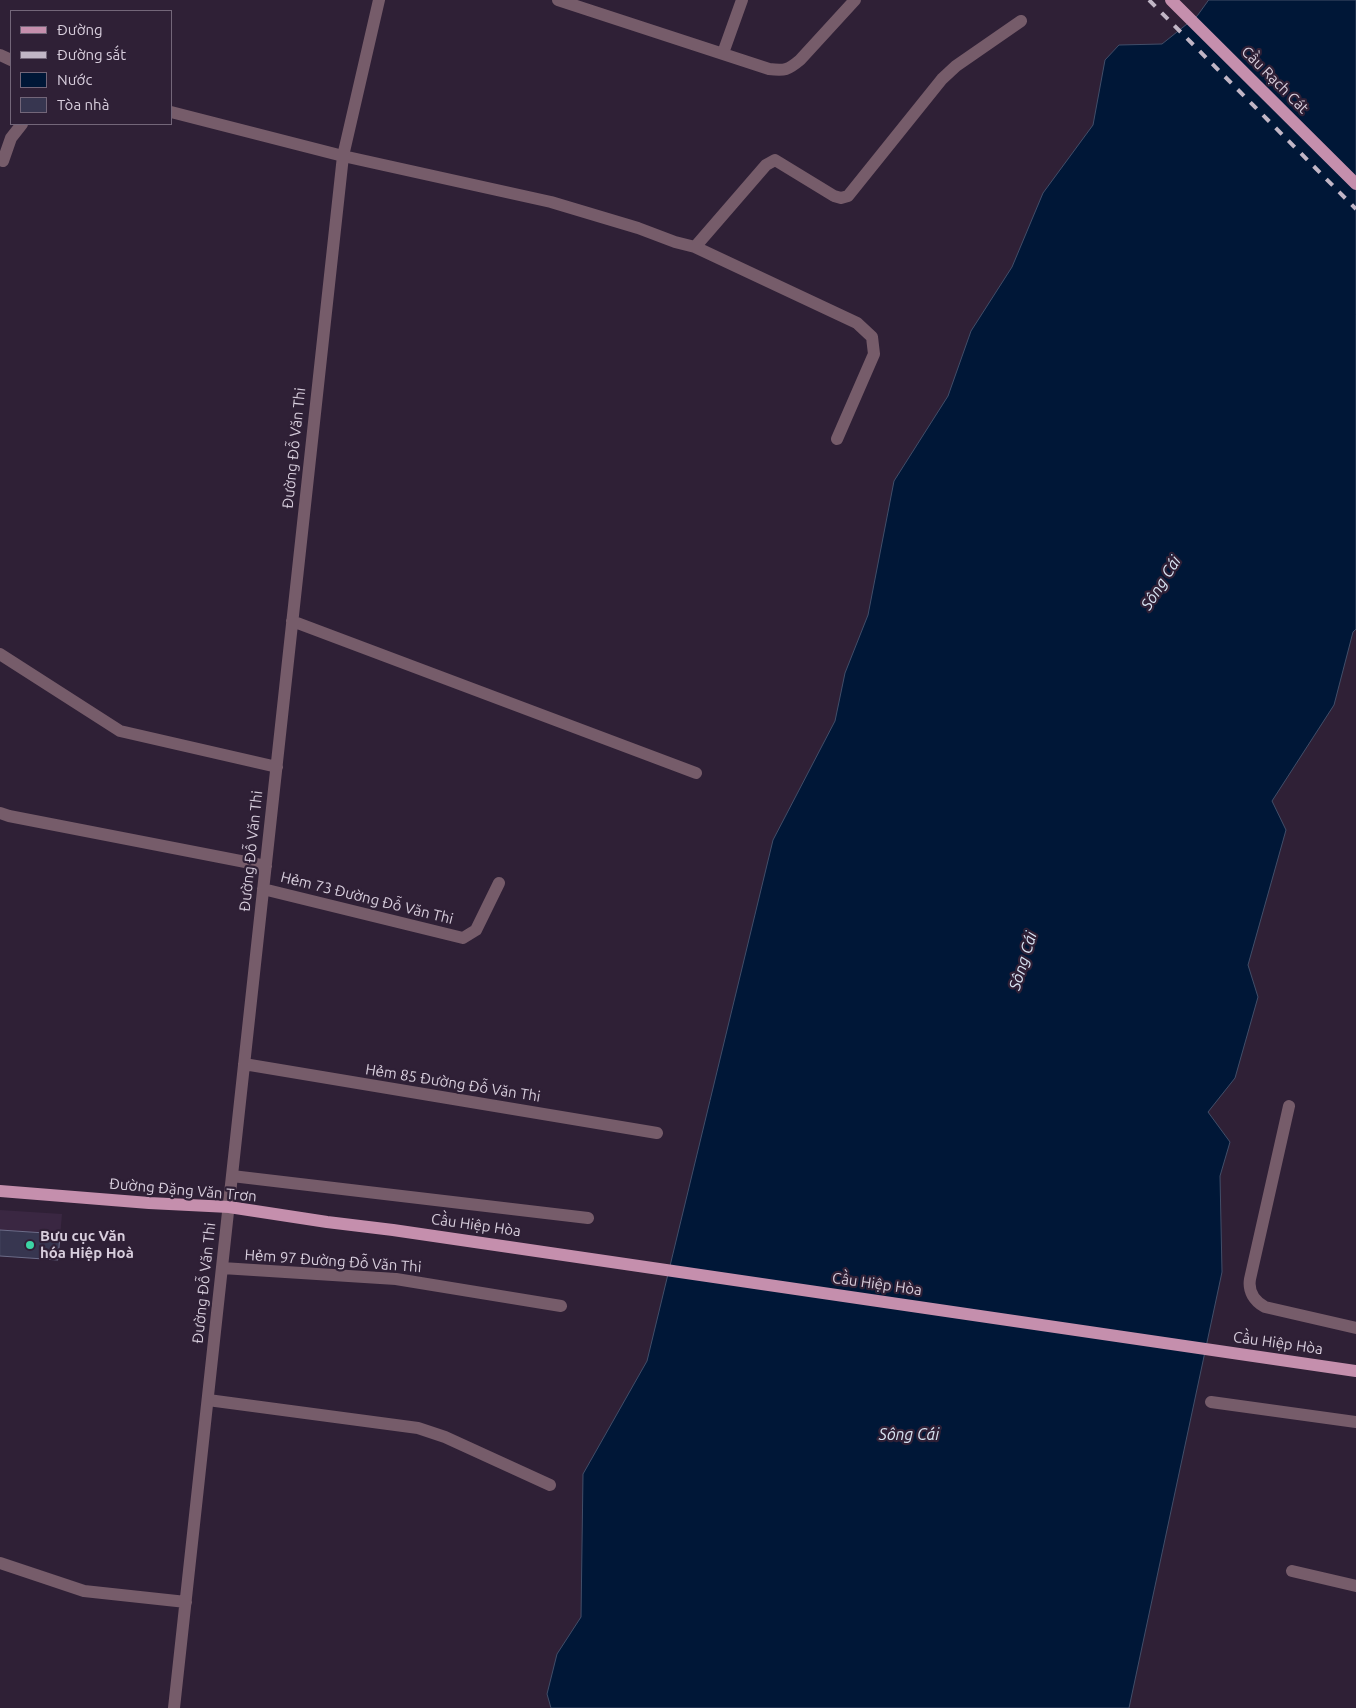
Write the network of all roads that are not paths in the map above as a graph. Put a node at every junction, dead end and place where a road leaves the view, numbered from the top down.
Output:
1 (378, 0) edge
2 (558, 0) edge
3 (742, 0) edge
4 (855, 0) edge
5 (1171, 0) edge
6 (1021, 21) dead end
7 (722, 53) junction
8 (172, 112) edge
9 (21, 125) edge
10 (343, 156) junction
11 (3, 161) dead end
12 (1356, 184) edge
13 (695, 247) junction
14 (836, 439) dead end
15 (292, 621) junction
16 (0, 654) edge
17 (277, 767) junction
18 (696, 773) dead end
19 (0, 813) edge
20 (266, 866) junction
21 (498, 883) dead end
22 (263, 889) junction
23 (244, 1064) junction
24 (1290, 1106) dead end
25 (657, 1133) dead end
26 (232, 1176) junction
27 (0, 1192) edge
28 (229, 1207) junction
29 (588, 1218) dead end
30 (393, 1230) joint
31 (222, 1268) junction
32 (561, 1306) dead end
33 (1356, 1328) edge
34 (1356, 1371) edge
35 (208, 1400) junction
36 (1211, 1402) dead end
37 (1356, 1422) edge
38 (550, 1486) dead end
39 (0, 1563) edge
40 (1292, 1571) dead end
41 (1356, 1586) edge
42 (186, 1602) junction
43 (174, 1708) edge

1 - 10 street, Đường Đỗ Văn Thi
2 - 7 street
3 - 7 street
4 - 7 street
5 - 12 main road, Cầu Rạch Cát
6 - 13 street
8 - 10 street
9 - 11 street
10 - 13 street
10 - 15 street, Đường Đỗ Văn Thi
13 - 14 street
15 - 17 street, Đường Đỗ Văn Thi
15 - 18 street
16 - 17 street
17 - 20 street, Đường Đỗ Văn Thi
19 - 20 street
20 - 22 street, Đường Đỗ Văn Thi
21 - 22 street, Hẻm 73 Đường Đỗ Văn Thi
22 - 23 street, Đường Đỗ Văn Thi
23 - 25 street, Hẻm 85 Đường Đỗ Văn Thi
23 - 26 street, Đường Đỗ Văn Thi
24 - 33 street
26 - 28 street, Đường Đỗ Văn Thi
26 - 29 street
27 - 28 main road, Đường Đặng Văn Trơn
28 - 30 main road, Đường Đặng Văn Trơn
28 - 31 street, Đường Đỗ Văn Thi
30 - 34 main road, Cầu Hiệp Hòa
31 - 32 street, Hẻm 97 Đường Đỗ Văn Thi
31 - 35 street, Đường Đỗ Văn Thi
35 - 38 street
35 - 42 street, Đường Đỗ Văn Thi
36 - 37 street
39 - 42 street
40 - 41 street
42 - 43 street, Đường Đỗ Văn Thi

